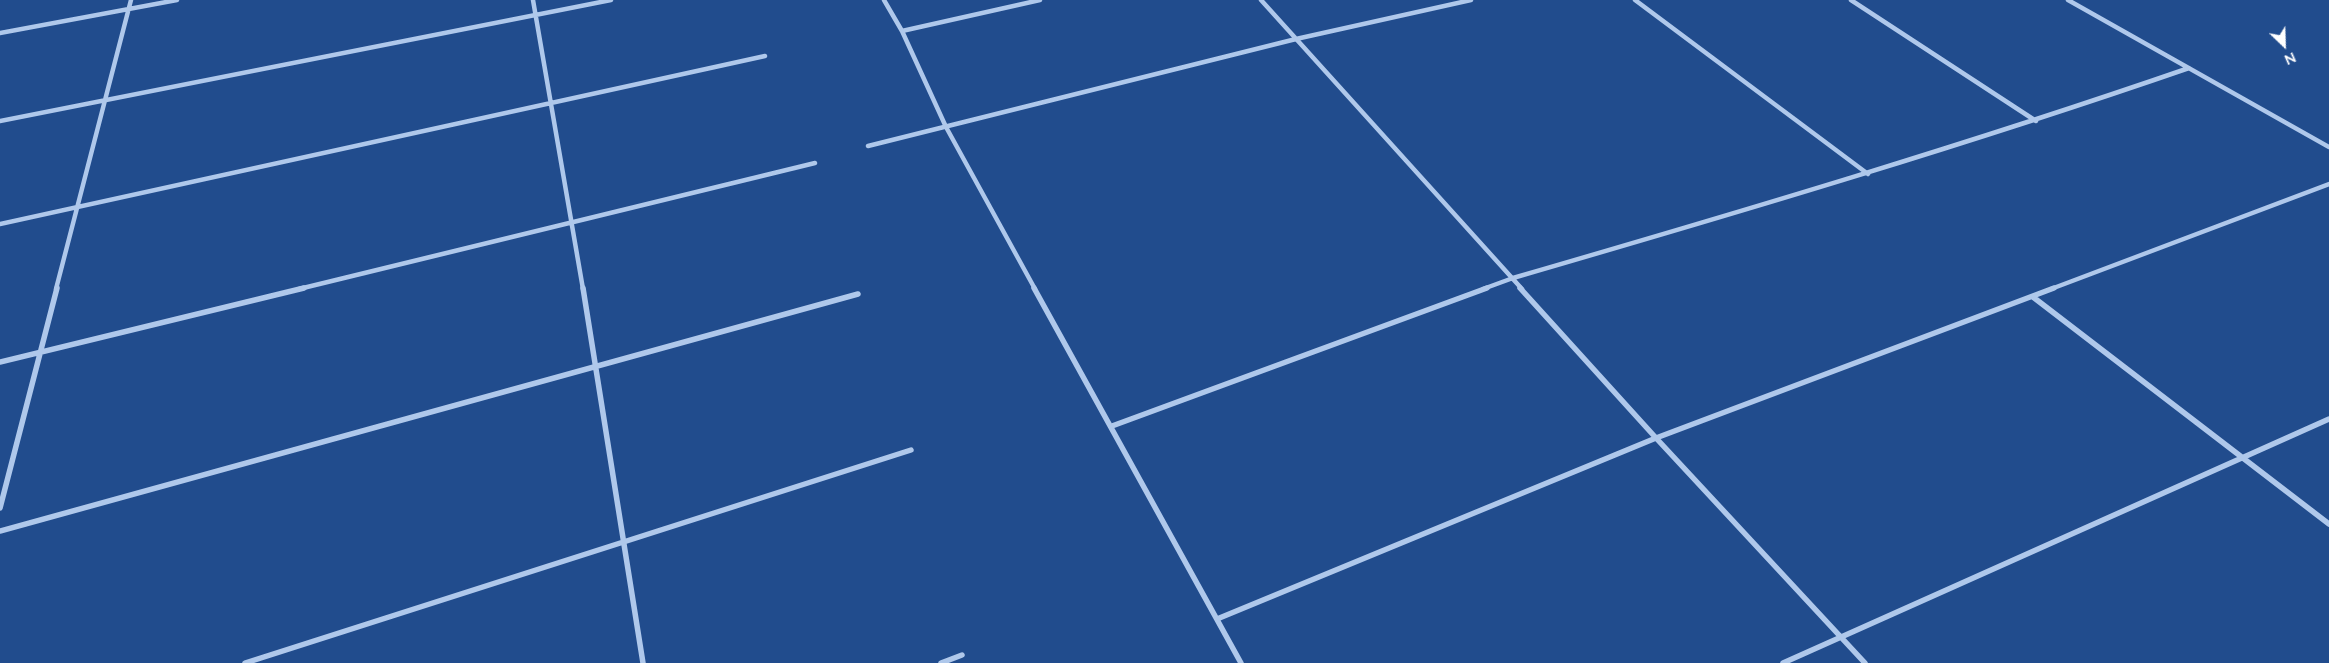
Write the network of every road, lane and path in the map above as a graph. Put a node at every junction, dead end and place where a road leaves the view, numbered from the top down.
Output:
1 (131, 0) edge
2 (178, 0) edge
3 (533, 0) edge
4 (611, 0) edge
5 (884, 0) edge
6 (1040, 0) edge
7 (1261, 0) edge
8 (1471, 0) edge
9 (1636, 0) edge
10 (1851, 0) edge
11 (2068, 0) edge
12 (129, 9) junction
13 (536, 15) junction
14 (902, 31) junction
15 (0, 33) edge
16 (1296, 39) junction
17 (765, 56) dead end
18 (2189, 68) junction
19 (105, 101) junction
20 (551, 103) junction
21 (2036, 121) junction
22 (0, 122) edge
23 (946, 127) junction
24 (868, 146) dead end
25 (2329, 147) edge
26 (814, 163) dead end
27 (1868, 174) junction
28 (2329, 184) edge
29 (78, 207) junction
30 (572, 222) junction
31 (0, 224) edge
32 (1513, 278) junction
33 (858, 294) dead end
34 (2033, 297) junction
35 (41, 352) junction
36 (0, 362) edge
37 (596, 366) junction
38 (2329, 419) edge
39 (1112, 426) junction
40 (1656, 438) junction
41 (911, 450) dead end
42 (2242, 458) junction
43 (0, 508) edge
44 (2329, 524) edge
45 (0, 531) edge
46 (624, 542) junction
47 (1217, 619) junction
48 (1841, 637) junction
49 (962, 655) dead end
50 (245, 663) edge
51 (643, 663) edge
52 (941, 663) edge
53 (1241, 663) edge
54 (1783, 663) edge
55 (1866, 663) edge

1 - 12 street
2 - 12 street
3 - 13 street
4 - 13 street
5 - 14 street
6 - 14 street
7 - 16 street
8 - 16 street
9 - 27 street
10 - 21 street
11 - 18 street
12 - 15 street
12 - 19 street
13 - 19 street
13 - 20 street
14 - 23 street
16 - 23 street
16 - 32 street
17 - 20 street
18 - 21 street
18 - 25 street
19 - 22 street
19 - 29 street
20 - 29 street
20 - 30 street
21 - 27 street
23 - 24 street
23 - 39 street
26 - 30 street
27 - 32 street
28 - 34 street
29 - 31 street
29 - 35 street
30 - 35 street
30 - 37 street
32 - 39 street
32 - 40 street
33 - 37 street
34 - 40 street
34 - 42 street
35 - 36 street
35 - 43 street
37 - 45 street
37 - 46 street
38 - 42 street
39 - 47 street
40 - 47 street
40 - 48 street
41 - 46 street
42 - 44 street
42 - 48 street
46 - 50 street
46 - 51 street
47 - 53 street
48 - 54 street
48 - 55 street
49 - 52 street

